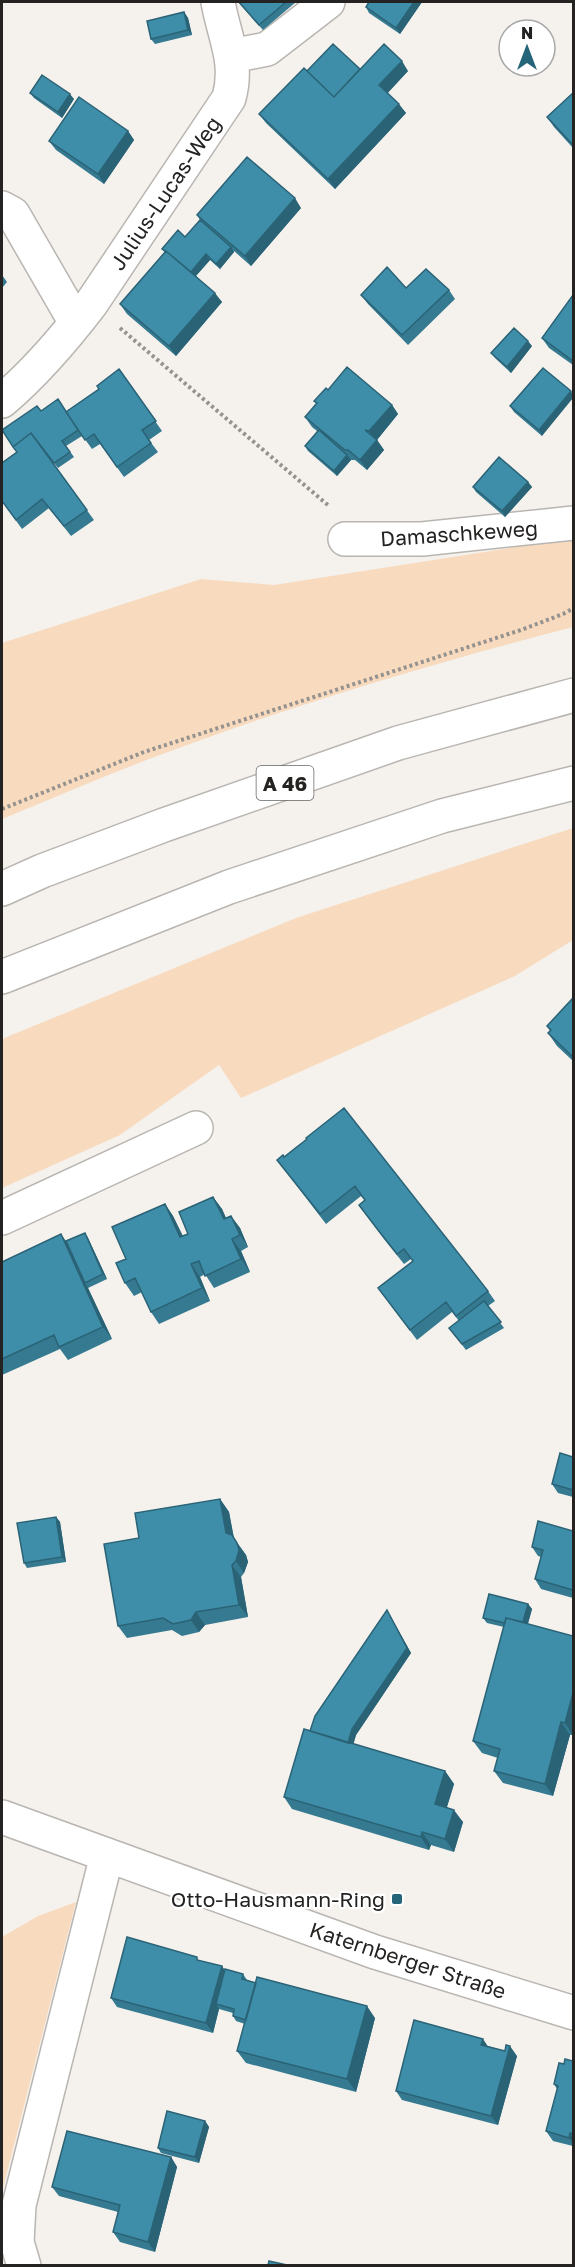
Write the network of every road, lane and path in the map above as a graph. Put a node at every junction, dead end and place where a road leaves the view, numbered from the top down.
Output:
1 (218, 2) edge
2 (328, 2) edge
3 (232, 56) junction
4 (2, 208) edge
5 (84, 313) junction
6 (2, 400) edge
7 (328, 504) dead end
8 (573, 524) edge
9 (345, 539) dead end
10 (573, 608) edge
11 (573, 695) edge
12 (573, 783) edge
13 (2, 809) edge
14 (2, 888) edge
15 (2, 977) edge
16 (196, 1128) dead end
17 (2, 1218) edge
18 (2, 1817) edge
19 (108, 1855) junction
20 (573, 2013) edge
21 (24, 2265) edge

1 - 3 main road, Julius-Lucas-Weg
2 - 3 main road
3 - 5 main road, Julius-Lucas-Weg
4 - 5 main road
5 - 6 main road, Julius-Lucas-Weg
5 - 7 path
8 - 9 main road, Damaschkeweg
10 - 13 path
11 - 14 main road, A 46
12 - 15 main road
16 - 17 main road
18 - 19 main road, Katernberger Straße
19 - 20 main road, Katernberger Straße
19 - 21 main road

